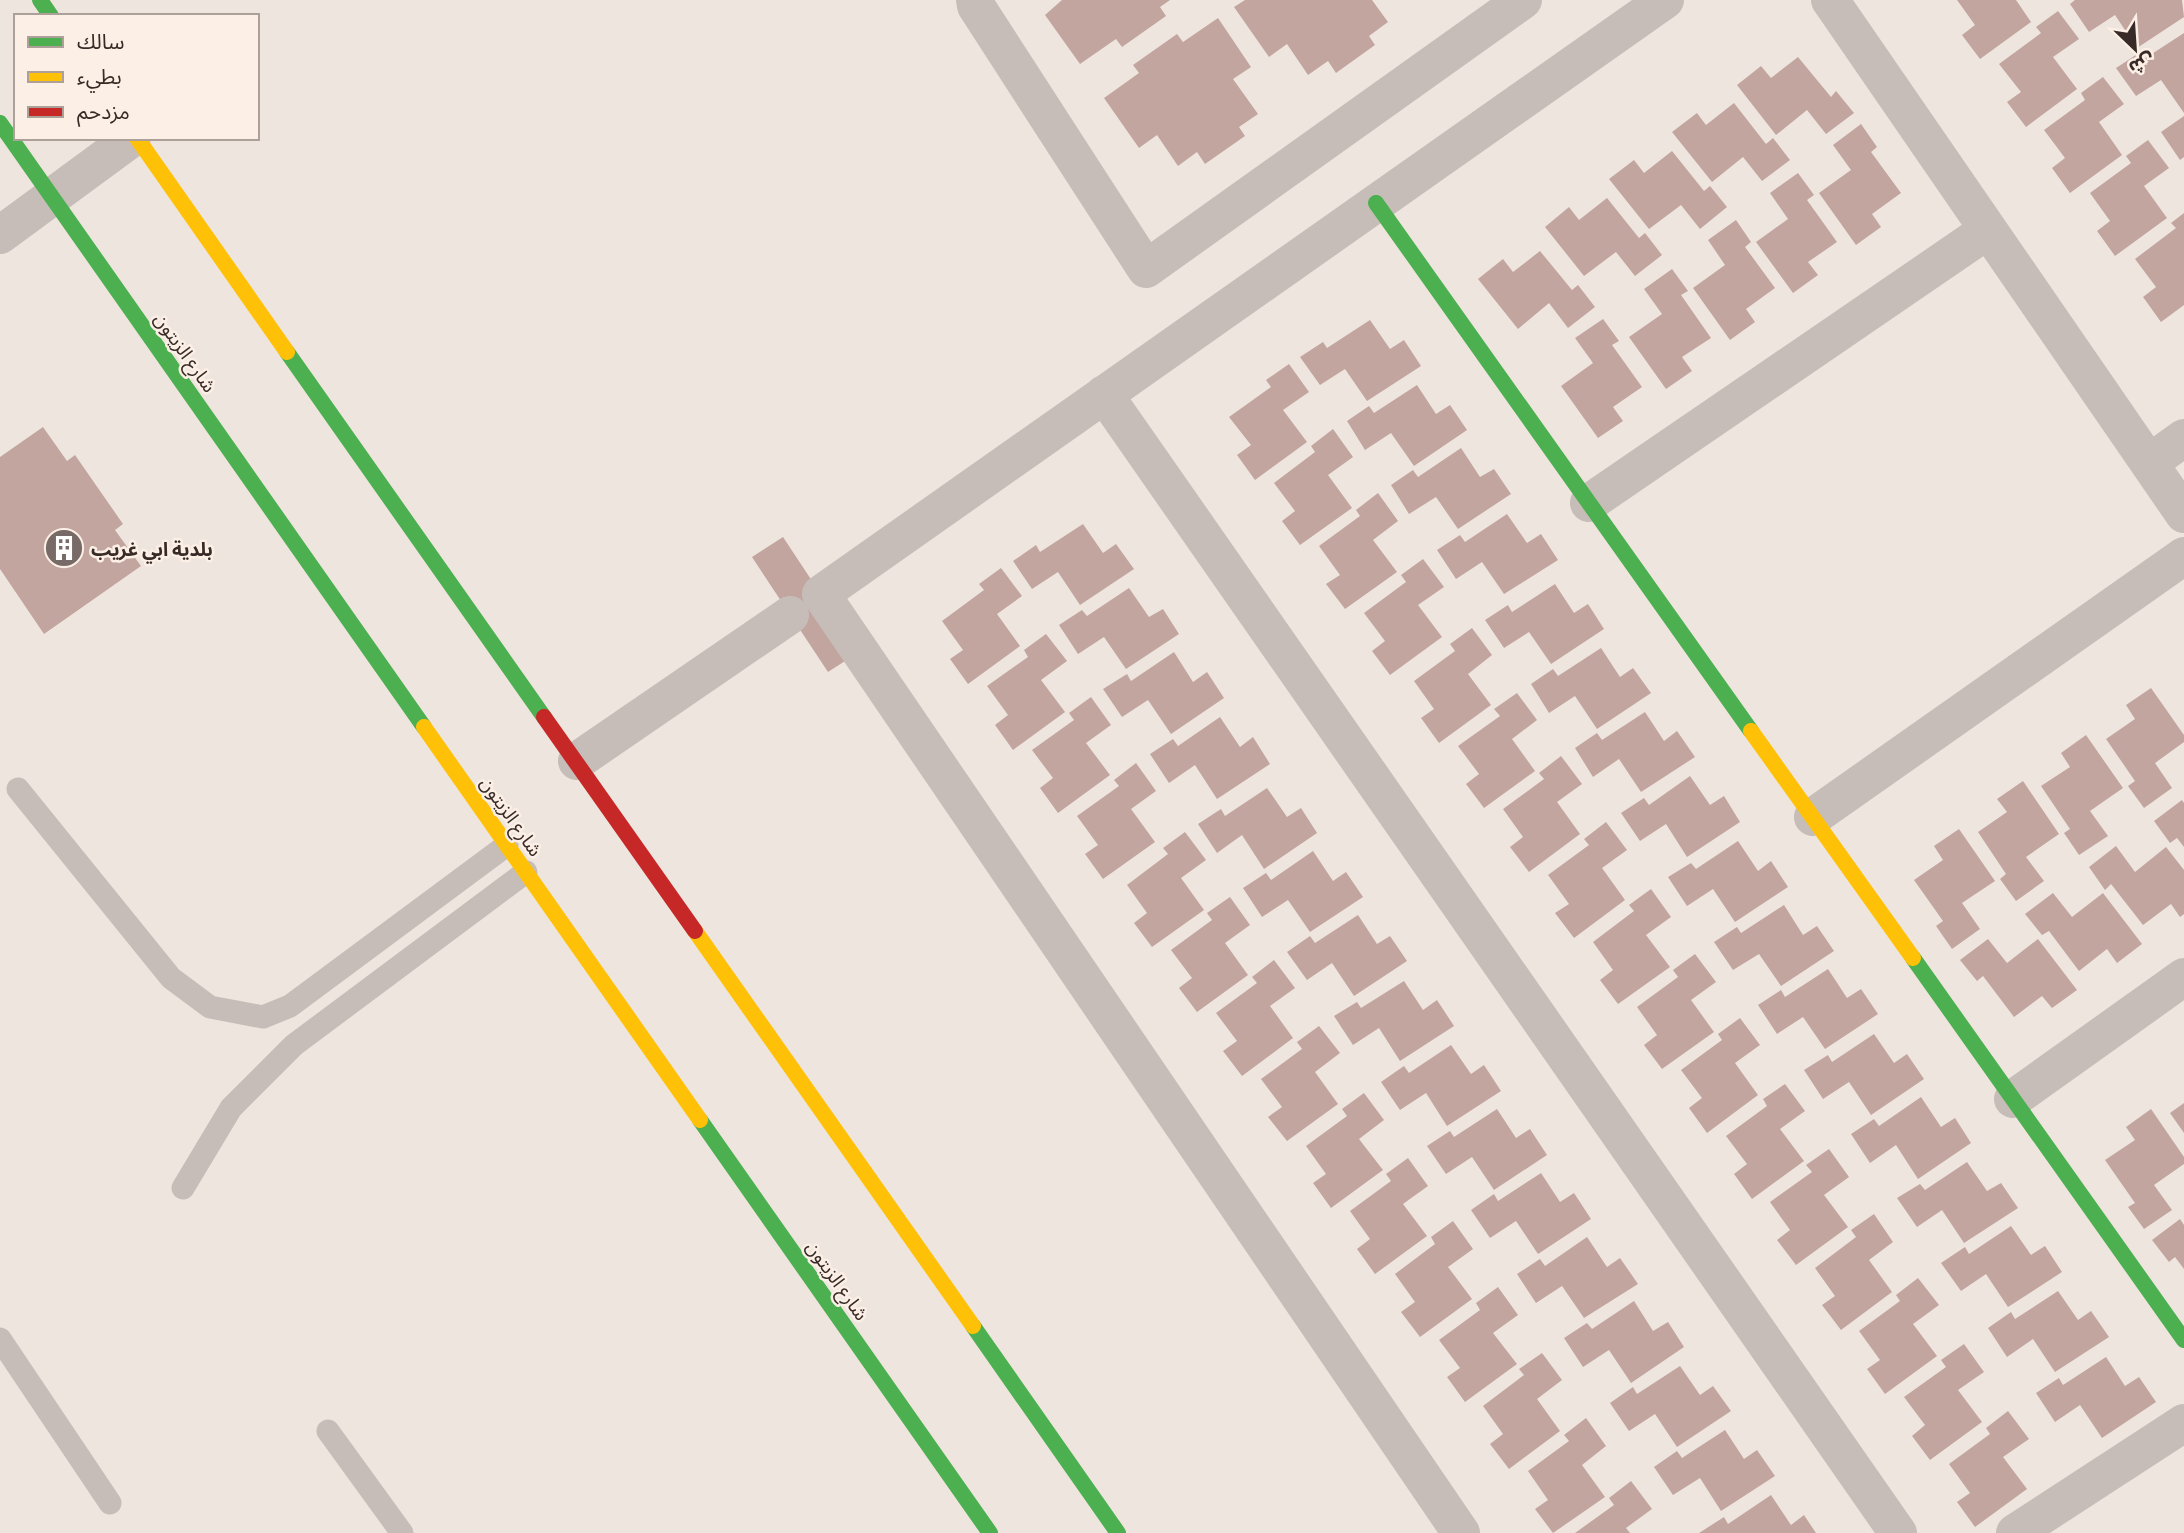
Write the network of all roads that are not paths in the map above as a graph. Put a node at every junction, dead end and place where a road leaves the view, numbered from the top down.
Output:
1 (975, 0) edge
2 (1523, 0) edge
3 (1665, 0) edge
4 (1830, 0) edge
5 (0, 123) edge
6 (131, 140) edge
7 (135, 140) edge
8 (52, 197) junction
9 (1376, 203) junction
10 (1988, 230) junction
11 (0, 235) edge
12 (1104, 394) junction
13 (2184, 438) edge
14 (2150, 463) junction
15 (1589, 503) junction
16 (2184, 514) edge
17 (2184, 555) edge
18 (790, 615) dead end
19 (577, 761) junction
20 (18, 789) dead end
21 (1813, 817) junction
22 (507, 845) junction
23 (526, 872) junction
24 (2184, 977) edge
25 (2013, 1099) junction
26 (183, 1188) dead end
27 (0, 1339) edge
28 (2184, 1340) edge
29 (2184, 1423) edge
30 (328, 1431) dead end
31 (110, 1503) dead end
32 (402, 1533) edge
33 (990, 1533) edge
34 (1118, 1533) edge
35 (1461, 1533) edge
36 (1898, 1533) edge
37 (2015, 1533) edge

1 - 2 street
3 - 9 street
4 - 10 street
5 - 8 main road, شارع الزيتون
6 - 8 street
7 - 19 main road
8 - 11 street
8 - 22 main road, شارع الزيتون
9 - 12 street
9 - 15 main road
10 - 14 street
10 - 15 street
12 - 35 street
12 - 36 street
13 - 14 street
14 - 16 street
15 - 21 main road
17 - 21 street
18 - 19 street
19 - 34 main road
20 - 22 lane
21 - 25 main road
22 - 23 main road, شارع الزيتون
23 - 26 lane
23 - 33 main road, شارع الزيتون
24 - 25 street
25 - 28 main road
27 - 31 lane
29 - 37 street
30 - 32 lane

